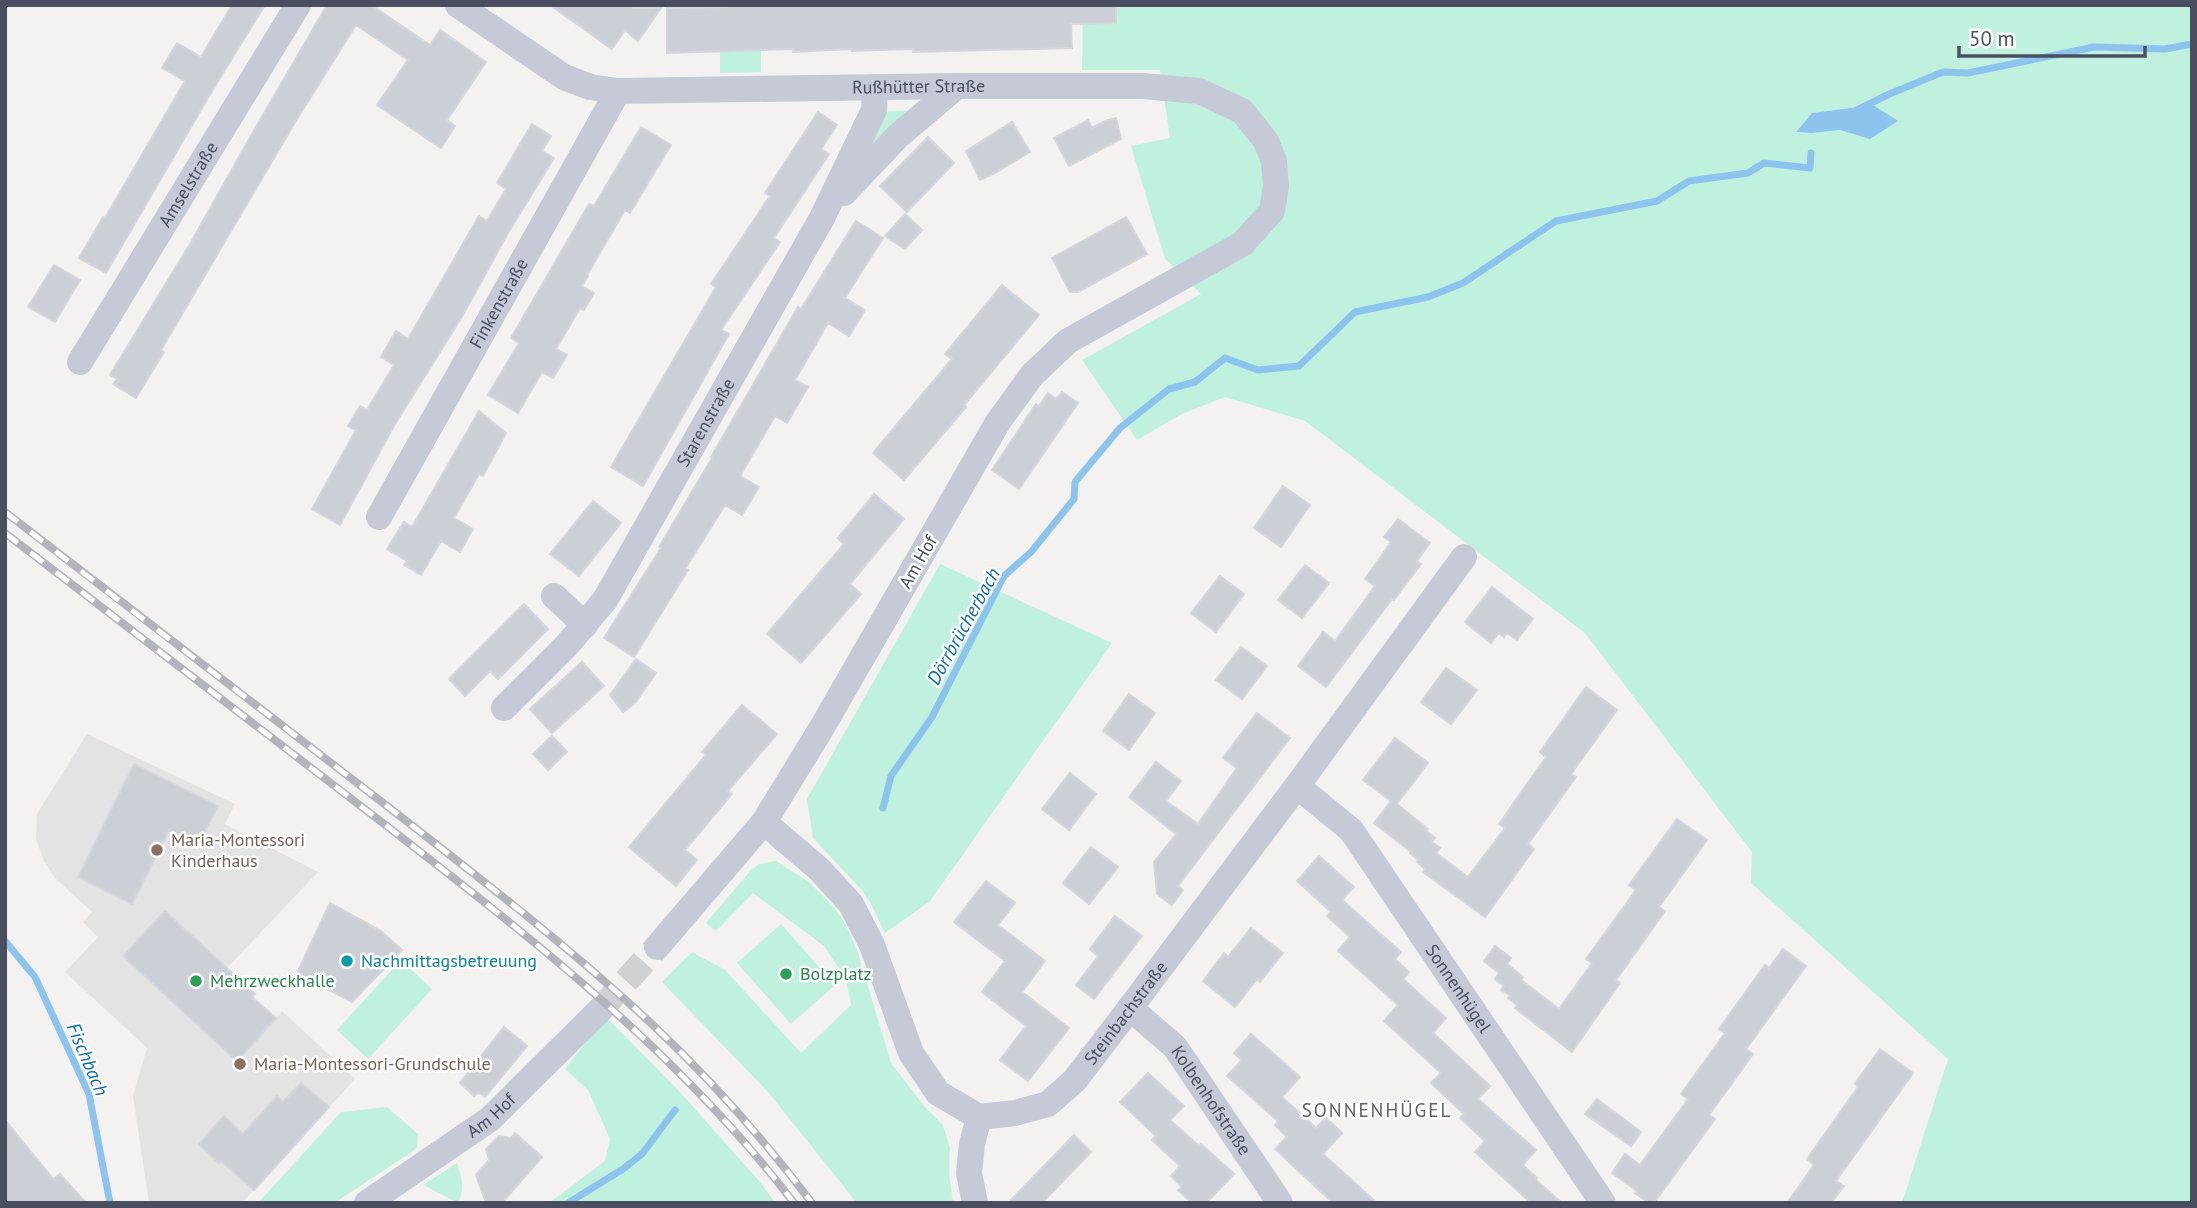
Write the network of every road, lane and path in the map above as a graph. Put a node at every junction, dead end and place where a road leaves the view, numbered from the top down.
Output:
1 (298, 5) edge
2 (458, 5) edge
3 (957, 86) junction
4 (875, 87) junction
5 (618, 91) junction
6 (822, 218) junction
7 (1241, 244) joint
8 (80, 362) dead end
9 (379, 517) dead end
10 (1464, 557) dead end
11 (554, 596) dead end
12 (585, 625) junction
13 (504, 708) dead end
14 (1297, 786) junction
15 (764, 822) junction
16 (657, 947) tunnel mouth
17 (1130, 1008) junction
18 (600, 1010) tunnel mouth
19 (979, 1117) junction
20 (367, 1203) edge
21 (975, 1203) edge
22 (1280, 1203) edge
23 (1603, 1203) edge

1 - 8 street, Amselstraße
2 - 5 street, Rußhütter Straße
3 - 4 street, Rußhütter Straße
3 - 6 street, Starenstraße
3 - 7 street, Rußhütter Straße
4 - 5 street, Rußhütter Straße
4 - 6 street, Starenstraße
5 - 9 street, Finkenstraße
6 - 12 street, Starenstraße
7 - 15 street, Am Hof
10 - 14 street, Steinbachstraße
11 - 12 street
12 - 13 street, Starenstraße
14 - 17 street, Steinbachstraße
14 - 23 street, Sonnenhügel
15 - 16 street, Am Hof
15 - 19 street
17 - 19 street, Steinbachstraße
17 - 22 street, Kolbenhofstraße
18 - 20 street, Am Hof
19 - 21 street

